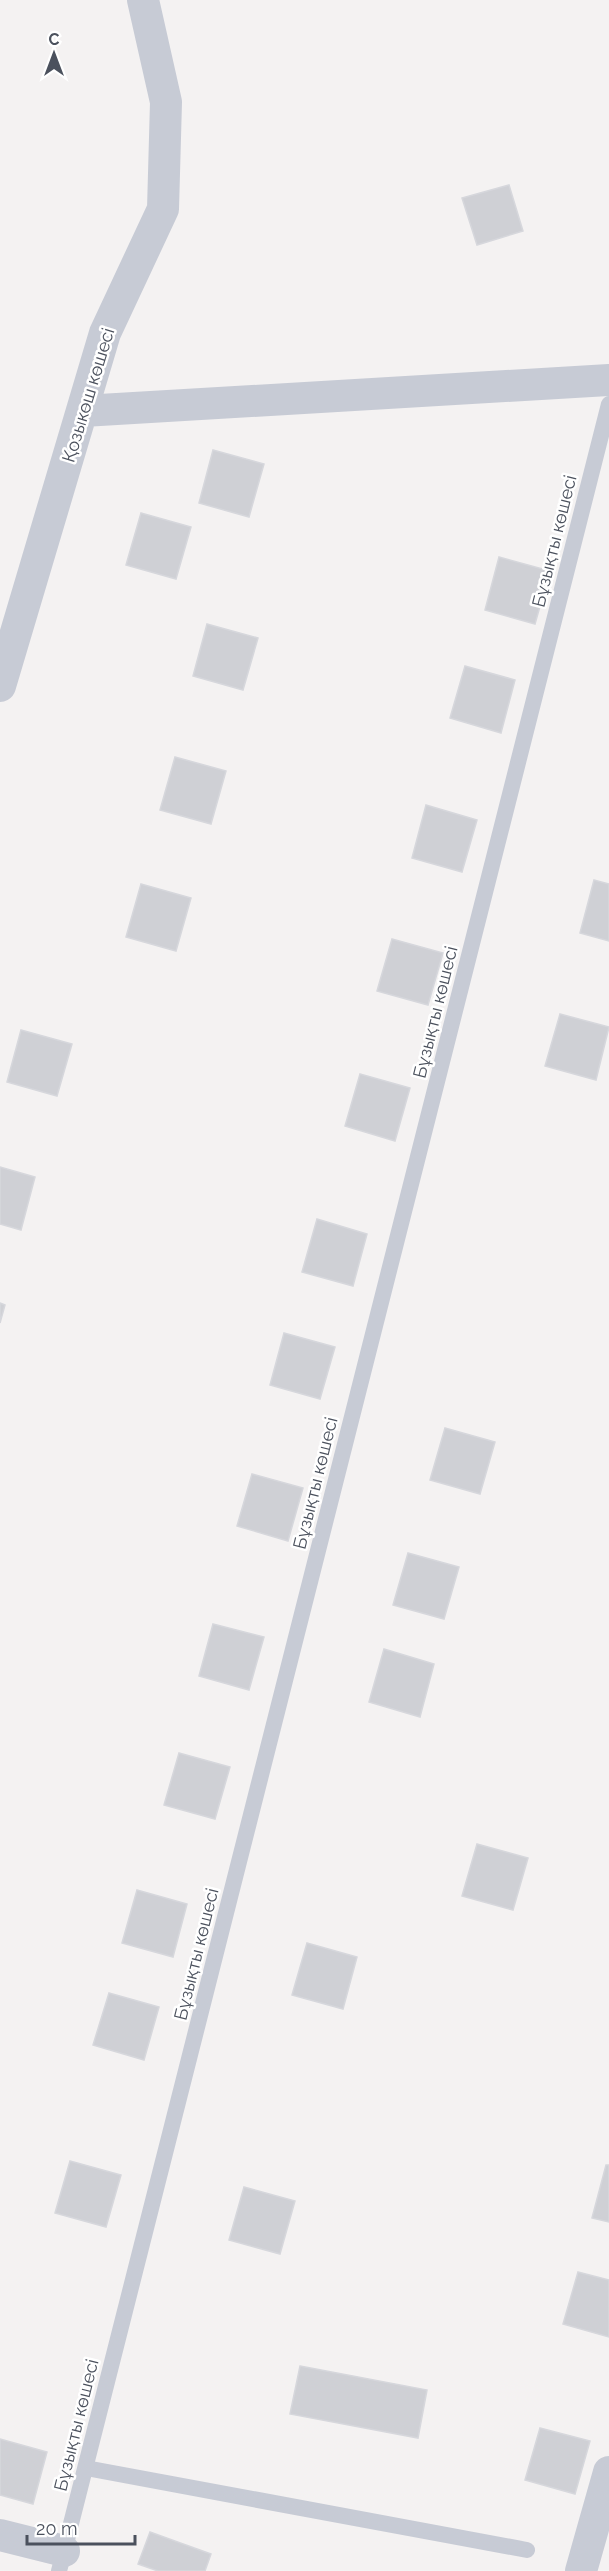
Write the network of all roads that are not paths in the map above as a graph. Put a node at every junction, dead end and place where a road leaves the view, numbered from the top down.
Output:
1 (143, 0) edge
2 (609, 381) edge
3 (609, 404) edge
4 (83, 411) junction
5 (0, 686) edge
6 (86, 2468) junction
7 (609, 2472) edge
8 (0, 2535) edge
9 (527, 2550) dead end
10 (62, 2561) edge
11 (581, 2571) edge

1 - 4 street, Қозыкөш көшесі
2 - 4 street
3 - 6 lane, Бұзықты көшесі
4 - 5 street, Қозыкөш көшесі
6 - 9 lane
6 - 10 lane, Бұзықты көшесі
7 - 11 street
8 - 10 street

